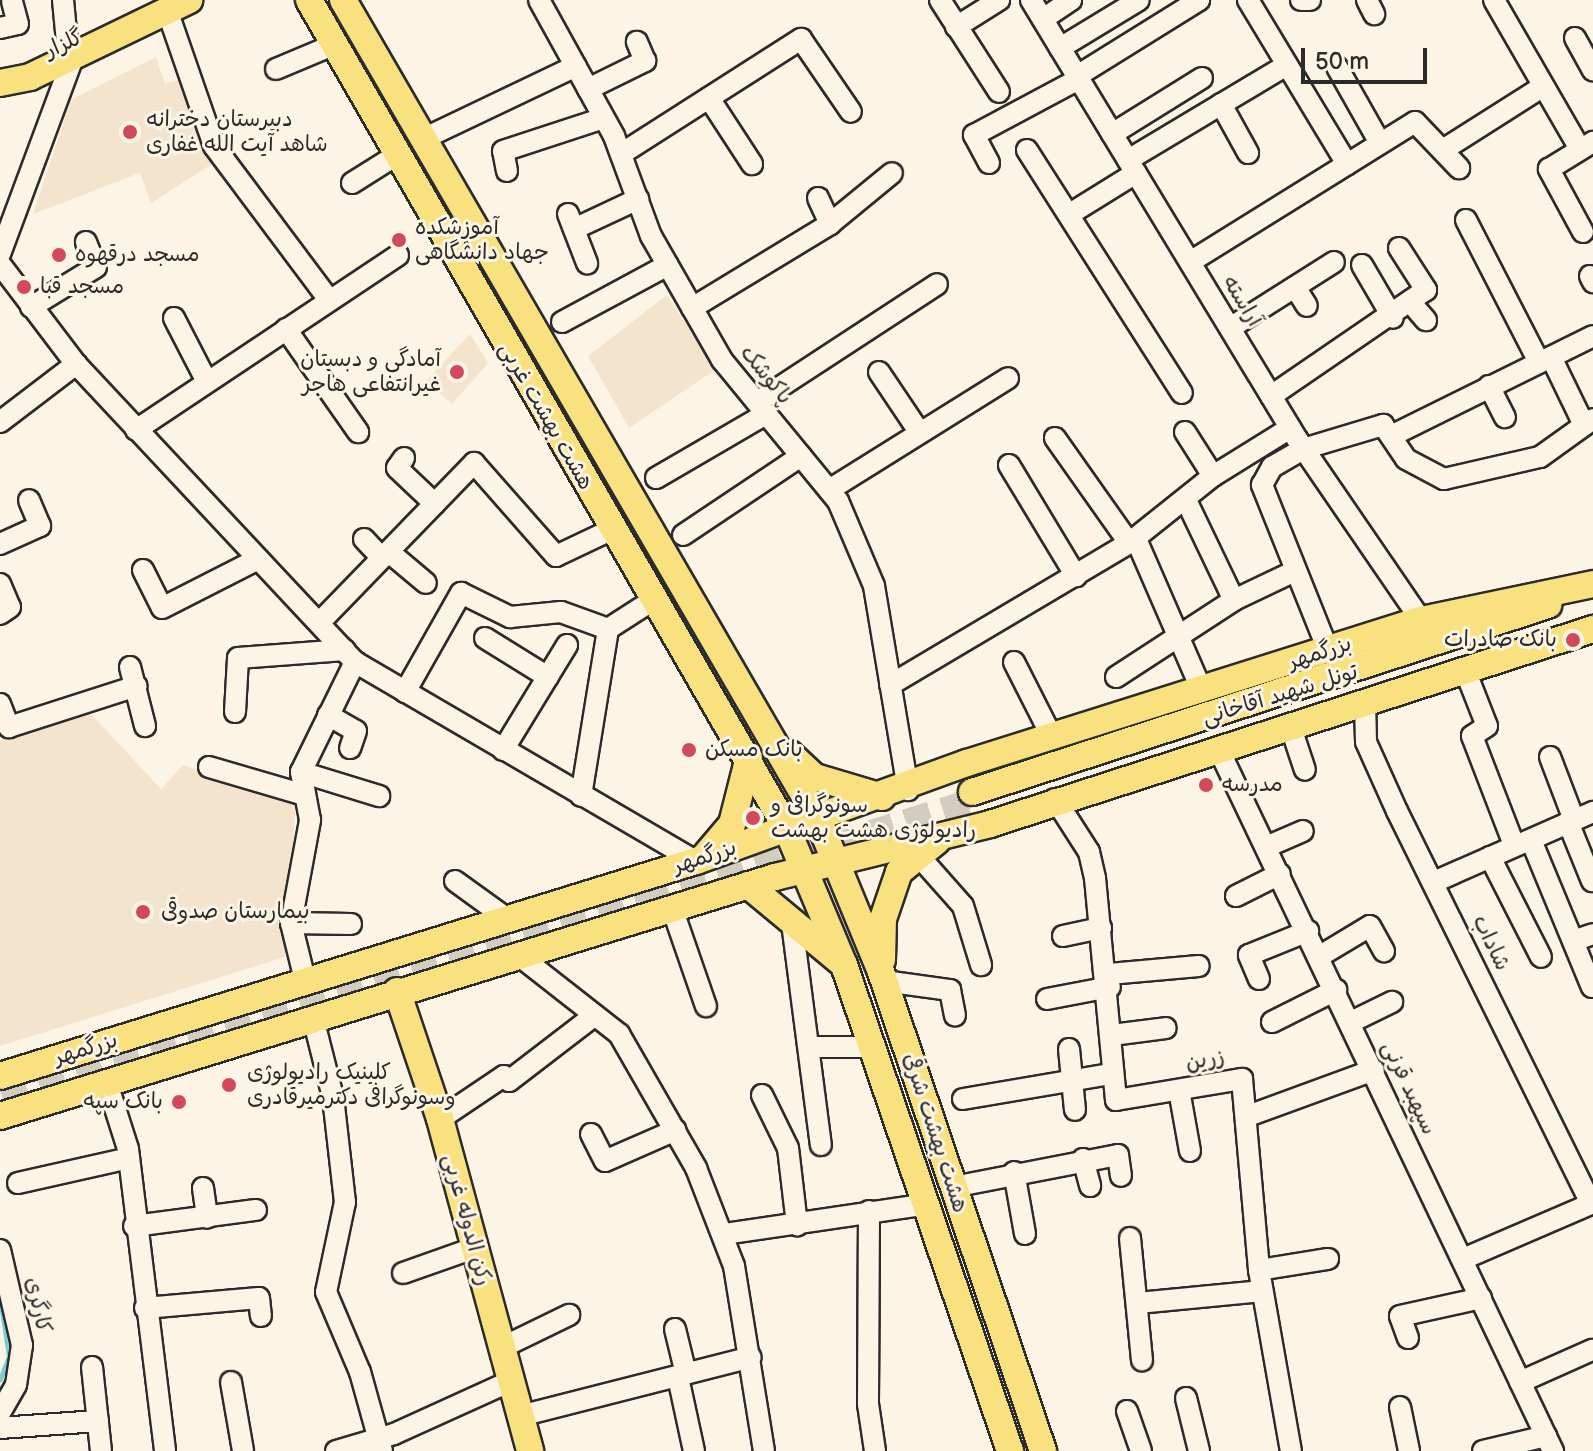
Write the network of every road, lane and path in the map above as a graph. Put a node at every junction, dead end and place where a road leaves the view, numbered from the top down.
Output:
1 (63, 0) edge
2 (343, 0) edge
3 (539, 0) edge
4 (940, 0) edge
5 (999, 0) edge
6 (1031, 0) edge
7 (1071, 0) edge
8 (1139, 0) edge
9 (1199, 0) edge
10 (1248, 0) edge
11 (1494, 0) edge
12 (12, 2) dead end
13 (303, 2) edge
14 (178, 5) edge
15 (1043, 19) junction
16 (956, 27) junction
17 (0, 28) edge
18 (1575, 38) dead end
19 (637, 42) dead end
20 (333, 45) junction
21 (1060, 48) junction
22 (70, 50) junction
23 (1287, 65) junction
24 (576, 66) junction
25 (1337, 67) dead end
26 (276, 69) dead end
27 (1593, 70) edge
28 (1078, 78) junction
29 (1202, 78) dead end
30 (0, 82) edge
31 (1542, 87) junction
32 (588, 89) junction
33 (999, 92) dead end
34 (709, 98) junction
35 (1221, 104) junction
36 (851, 112) dead end
37 (604, 118) junction
38 (1112, 134) junction
39 (425, 138) junction
40 (1380, 143) junction
41 (1586, 146) edge
42 (1446, 148) junction
43 (1027, 150) dead end
44 (1248, 153) dead end
45 (621, 154) junction
46 (395, 156) junction
47 (989, 163) dead end
48 (752, 164) dead end
49 (1347, 164) junction
50 (1132, 167) junction
51 (1459, 168) dead end
52 (507, 171) dead end
53 (892, 173) dead end
54 (352, 183) dead end
55 (818, 198) dead end
56 (638, 199) junction
57 (1073, 212) junction
58 (1466, 220) dead end
59 (830, 224) junction
60 (1583, 232) dead end
61 (86, 242) dead end
62 (1399, 248) dead end
63 (0, 254) edge
64 (398, 255) dead end
65 (1190, 262) junction
66 (1334, 262) dead end
67 (587, 263) dead end
68 (0, 264) edge
69 (668, 265) junction
70 (1362, 265) dead end
71 (937, 284) dead end
72 (1295, 287) junction
73 (329, 300) junction
74 (1411, 303) junction
75 (1307, 306) dead end
76 (31, 307) junction
77 (692, 308) junction
78 (174, 318) dead end
79 (1393, 318) junction
80 (1426, 320) dead end
81 (562, 322) dead end
82 (1230, 328) junction
83 (286, 329) junction
84 (1593, 336) edge
85 (1545, 359) junction
86 (76, 364) junction
87 (879, 372) dead end
88 (1008, 378) dead end
89 (207, 382) junction
90 (1489, 386) junction
91 (1182, 393) dead end
92 (1271, 396) junction
93 (761, 408) junction
94 (1505, 417) dead end
95 (0, 422) edge
96 (1589, 422) edge
97 (1290, 428) junction
98 (136, 430) junction
99 (358, 432) dead end
100 (1185, 432) dead end
101 (920, 433) junction
102 (1391, 436) junction
103 (1055, 438) dead end
104 (1303, 449) junction
105 (801, 456) junction
106 (400, 463) dead end
107 (1009, 465) dead end
108 (1213, 476) junction
109 (656, 478) dead end
110 (829, 490) junction
111 (29, 500) dead end
112 (1186, 500) junction
113 (435, 504) junction
114 (613, 529) junction
115 (683, 535) dead end
116 (364, 539) dead end
117 (1133, 541) junction
118 (0, 544) edge
119 (385, 555) junction
120 (258, 559) junction
121 (143, 570) dead end
122 (1295, 571) junction
123 (1076, 576) junction
124 (426, 583) dead end
125 (0, 584) edge
126 (1588, 586) edge
127 (653, 600) junction
128 (1234, 600) junction
129 (0, 614) edge
130 (1421, 620) junction
131 (319, 623) junction
132 (1593, 628) edge
133 (608, 629) junction
134 (485, 638) dead end
135 (1180, 638) junction
136 (567, 645) dead end
137 (1328, 650) junction
138 (350, 656) junction
139 (1014, 662) dead end
140 (1465, 670) junction
141 (548, 677) junction
142 (1116, 677) dead end
143 (890, 685) junction
144 (1202, 691) junction
145 (405, 692) junction
146 (1365, 701) junction
147 (0, 704) edge
148 (235, 712) dead end
149 (328, 715) junction
150 (1290, 725) junction
151 (145, 726) dead end
152 (4, 729) edge
153 (1052, 737) junction
154 (777, 741) junction
155 (350, 748) dead end
156 (1218, 748) junction
157 (503, 750) junction
158 (749, 757) junction
159 (1550, 757) dead end
160 (967, 763) junction
161 (209, 767) dead end
162 (1305, 770) dead end
163 (301, 772) junction
164 (897, 794) junction
165 (305, 795) junction
166 (379, 796) dead end
167 (581, 796) junction
168 (974, 796) joint
169 (1055, 799) junction
170 (1593, 812) edge
171 (818, 819) junction
172 (1571, 821) junction
173 (990, 824) junction
174 (957, 828) junction
175 (787, 829) junction
176 (1303, 831) dead end
177 (1522, 842) junction
178 (1266, 847) junction
179 (917, 854) junction
180 (1490, 857) junction
181 (700, 860) junction
182 (838, 861) junction
183 (805, 868) junction
184 (1280, 874) junction
185 (455, 881) dead end
186 (1592, 881) edge
187 (1434, 882) junction
188 (748, 885) junction
189 (1236, 896) dead end
190 (672, 908) junction
191 (505, 917) junction
192 (291, 923) junction
193 (792, 923) junction
194 (351, 924) dead end
195 (1101, 928) junction
196 (1308, 931) junction
197 (1593, 934) edge
198 (1063, 936) dead end
199 (1573, 941) junction
200 (1384, 951) dead end
201 (517, 954) junction
202 (1320, 956) junction
203 (1541, 957) dead end
204 (844, 965) junction
205 (981, 965) dead end
206 (1199, 966) dead end
207 (883, 976) junction
208 (1259, 979) dead end
209 (1110, 981) junction
210 (294, 984) junction
211 (1592, 987) edge
212 (1336, 990) junction
213 (397, 991) junction
214 (1047, 999) dead end
215 (1392, 1002) dead end
216 (706, 1006) dead end
217 (595, 1015) junction
218 (955, 1016) dead end
219 (305, 1021) junction
220 (1272, 1022) dead end
221 (1351, 1022) junction
222 (1166, 1028) dead end
223 (1112, 1035) junction
224 (811, 1047) junction
225 (873, 1047) junction
226 (1069, 1049) dead end
227 (1374, 1070) junction
228 (1111, 1074) junction
229 (0, 1076) edge
230 (1070, 1079) junction
231 (107, 1083) junction
232 (1179, 1090) junction
233 (762, 1095) dead end
234 (963, 1099) dead end
235 (1075, 1110) dead end
236 (0, 1116) edge
237 (1248, 1116) junction
238 (440, 1119) junction
239 (676, 1130) junction
240 (591, 1134) dead end
241 (821, 1145) dead end
242 (1190, 1151) dead end
243 (129, 1158) junction
244 (1083, 1159) junction
245 (1014, 1172) junction
246 (1121, 1176) dead end
247 (18, 1183) dead end
248 (1090, 1186) dead end
249 (953, 1187) junction
250 (203, 1188) dead end
251 (1592, 1203) edge
252 (927, 1204) junction
253 (256, 1210) dead end
254 (869, 1211) junction
255 (207, 1218) junction
256 (797, 1225) junction
257 (134, 1226) junction
258 (725, 1234) junction
259 (1025, 1234) dead end
260 (1130, 1238) dead end
261 (474, 1248) junction
262 (0, 1250) edge
263 (1328, 1259) dead end
264 (1463, 1259) junction
265 (403, 1273) dead end
266 (1261, 1280) junction
267 (1481, 1298) junction
268 (1138, 1303) junction
269 (145, 1308) junction
270 (569, 1315) dead end
271 (261, 1316) dead end
272 (675, 1329) dead end
273 (1408, 1338) dead end
274 (501, 1348) junction
275 (1592, 1350) edge
276 (751, 1357) junction
277 (1142, 1360) dead end
278 (92, 1367) dead end
279 (682, 1376) junction
280 (511, 1381) junction
281 (231, 1382) dead end
282 (1520, 1382) junction
283 (1186, 1398) dead end
284 (1400, 1407) dead end
285 (1127, 1411) dead end
286 (0, 1413) edge
287 (520, 1416) junction
288 (98, 1421) junction
289 (0, 1428) edge
290 (1549, 1443) edge
291 (381, 1444) edge
292 (101, 1451) edge
293 (165, 1451) edge
294 (243, 1451) edge
295 (336, 1451) edge
296 (530, 1451) edge
297 (694, 1451) edge
298 (764, 1451) edge
299 (875, 1451) edge
300 (1010, 1451) edge
301 (1043, 1451) edge
302 (1141, 1451) edge
303 (1199, 1451) edge
304 (1291, 1451) edge
305 (1409, 1451) edge
306 (1483, 1451) edge

1 - 22 street
2 - 39 main road, هشت بهشت غربی
3 - 24 street, پاکوشک
4 - 16 street
5 - 16 street
6 - 15 street, آراسته
7 - 15 street
8 - 21 street
9 - 28 street
10 - 23 street
11 - 31 street
12 - 17 street
13 - 20 main road, هشت بهشت غربی
14 - 22 main road, گلزار
14 - 73 street
15 - 21 street, آراسته
16 - 33 street
18 - 27 street
19 - 32 street
20 - 26 street
20 - 46 main road, هشت بهشت غربی
21 - 28 street, آراسته
22 - 30 main road, گلزار
22 - 63 street
23 - 35 street
23 - 49 street
24 - 32 street, پاکوشک
24 - 39 street
25 - 40 street
28 - 38 street, آراسته
28 - 47 street
29 - 38 street
31 - 41 street
31 - 42 street
32 - 37 street, پاکوشک
34 - 36 street
34 - 45 street
34 - 48 street
35 - 44 street
35 - 50 street
37 - 45 street, پاکوشک
37 - 52 street
38 - 50 street, آراسته
39 - 154 main road, هشت بهشت غربی
40 - 42 street
40 - 49 street
41 - 60 street
42 - 51 street
43 - 57 street
45 - 56 street, پاکوشک
46 - 54 street
46 - 114 main road, هشت بهشت غربی
49 - 65 street
50 - 57 street
50 - 65 street, آراسته
53 - 59 street
55 - 59 street
56 - 67 street
56 - 69 street, پاکوشک
57 - 91 street
58 - 85 street
59 - 77 street
61 - 76 street
62 - 74 street
64 - 73 street
65 - 82 street, آراسته
66 - 72 street
68 - 76 street
69 - 77 street, پاکوشک
69 - 81 street
70 - 79 street
71 - 93 street
72 - 75 street
72 - 82 street
73 - 83 street
74 - 79 street
74 - 80 street
76 - 86 street
77 - 93 street, پاکوشک
78 - 89 street
79 - 92 street
82 - 92 street, آراسته
83 - 89 street
83 - 99 street
84 - 85 street
85 - 90 street
85 - 96 street
86 - 95 street
86 - 98 street
87 - 101 street
88 - 101 street
89 - 98 street
90 - 94 street
90 - 102 street
92 - 97 street, آراسته
93 - 105 street, پاکوشک
93 - 109 street
96 - 102 street
97 - 104 street, آراسته
97 - 108 street
98 - 120 street
100 - 108 street
101 - 110 street
102 - 104 street
103 - 117 street
104 - 122 street
104 - 130 street, آراسته
105 - 110 street, پاکوشک
105 - 115 street
106 - 113 street
107 - 123 street
108 - 112 street
110 - 143 street, پاکوشک
111 - 118 street
112 - 117 street
112 - 128 street
113 - 114 street
113 - 119 street
114 - 127 main road, هشت بهشت غربی
116 - 119 street
117 - 123 street
117 - 135 street
119 - 124 street
119 - 131 street
120 - 121 street
120 - 131 street
122 - 128 street
122 - 137 street
123 - 143 street
125 - 129 street
126 - 130 main road, بزرگمهر
126 - 168 main road, تونل شهید آقاخانی
127 - 133 street
127 - 158 main road, هشت بهشت غربی
128 - 135 street
130 - 137 main road, بزرگمهر
131 - 138 street
132 - 140 main road, بزرگمهر
132 - 168 main road, بزرگمهر
133 - 145 street
133 - 167 street
134 - 141 street
135 - 142 street
135 - 144 street
136 - 141 street
137 - 144 main road, بزرگمهر
138 - 145 street
138 - 148 street
138 - 149 street
139 - 153 street
140 - 146 main road, بزرگمهر
140 - 177 street
141 - 157 street
143 - 164 street, پاکوشک
144 - 153 main road, بزرگمهر
145 - 157 street
146 - 150 main road, بزرگمهر
146 - 187 street, شاداب
147 - 152 street
149 - 155 street
149 - 163 street
150 - 156 main road, بزرگمهر
150 - 162 street
151 - 152 street
153 - 160 main road, بزرگمهر
154 - 164 main road
154 - 171 main road, هشت بهشت غربی
156 - 169 main road, بزرگمهر
156 - 178 street, سپهبد قرنی
157 - 167 street
158 - 175 main road, هشت بهشت غربی
158 - 181 main road
159 - 172 street
160 - 164 main road, بزرگمهر
160 - 173 main road
161 - 165 street
163 - 165 street
163 - 166 street
164 - 171 main road, بزرگمهر
165 - 192 street
167 - 181 street
169 - 173 main road, بزرگمهر
169 - 195 street
170 - 172 street
171 - 175 main road, بزرگمهر
171 - 182 main road, هشت بهشت شرقی
172 - 177 street
172 - 186 street
173 - 174 main road, بزرگمهر
174 - 179 main road
174 - 182 main road, بزرگمهر
175 - 181 main road, بزرگمهر
175 - 183 main road, هشت بهشت شرقی
176 - 178 street
177 - 180 street
177 - 199 street
178 - 184 street, سپهبد قرنی
179 - 205 street
179 - 207 main road
180 - 187 street
180 - 203 street
181 - 191 main road, بزرگمهر
182 - 183 main road, بزرگمهر
182 - 207 main road, هشت بهشت شرقی
183 - 188 main road, بزرگمهر
183 - 204 main road, هشت بهشت شرقی
184 - 189 street
184 - 196 street, سپهبد قرنی
185 - 191 street
187 - 251 street, شاداب
188 - 190 main road, بزرگمهر
188 - 193 main road
190 - 201 main road, بزرگمهر
190 - 216 street
191 - 210 main road, بزرگمهر
192 - 194 street
192 - 210 street
193 - 204 main road
193 - 224 street
195 - 198 street
195 - 209 street
196 - 202 street, سپهبد قرنی
196 - 208 street
197 - 199 street
199 - 211 street
200 - 202 street
201 - 213 main road, بزرگمهر
201 - 217 street
202 - 212 street, سپهبد قرنی
204 - 225 main road, هشت بهشت شرقی
206 - 209 street
207 - 218 street
207 - 249 main road, هشت بهشت شرقی
209 - 214 street
209 - 223 street
210 - 219 main road
210 - 229 main road, بزرگمهر
212 - 220 street
212 - 221 street, سپهبد قرنی
213 - 219 main road, بزرگمهر
213 - 238 main road, رکن الدوله غربی
215 - 221 street
217 - 238 street
217 - 239 street
219 - 231 main road, بزرگمهر
219 - 291 street
221 - 227 street, سپهبد قرنی
222 - 223 street
223 - 228 street
224 - 225 street
224 - 241 street
225 - 252 main road, هشت بهشت شرقی
226 - 230 street
227 - 237 street
227 - 264 street, سپهبد قرنی
228 - 230 street
228 - 232 street, زرین
230 - 234 street
230 - 235 street
231 - 236 main road, بزرگمهر
231 - 243 street
232 - 237 street, زرین
232 - 242 street
233 - 256 street
237 - 266 street, زرین
238 - 261 main road, رکن الدوله غربی
239 - 240 street
239 - 258 street
243 - 247 street
243 - 257 street
244 - 245 street
244 - 246 street
244 - 248 street
245 - 249 street
245 - 259 street
249 - 301 main road, هشت بهشت شرقی
250 - 255 street
251 - 264 street
252 - 254 street
252 - 300 main road, هشت بهشت شرقی
253 - 255 street
254 - 256 street
254 - 299 street
255 - 257 street
256 - 258 street
257 - 269 street
258 - 276 street
260 - 268 street
261 - 265 street
261 - 274 main road, رکن الدوله غربی
262 - 286 street, کارگری
263 - 266 street
264 - 267 street, سپهبد قرنی
266 - 268 street
266 - 304 street, زرین
267 - 273 street
267 - 282 street, سپهبد قرنی
268 - 277 street
269 - 271 street
269 - 293 street
270 - 274 street
272 - 279 street
274 - 280 main road, رکن الدوله غربی
275 - 282 street
276 - 279 street
276 - 298 street
278 - 288 street
279 - 287 street
279 - 297 street
280 - 287 main road, رکن الدوله غربی
280 - 291 street
281 - 294 street
282 - 290 street, سپهبد قرنی
283 - 303 street
284 - 305 street
285 - 302 street
287 - 296 main road, رکن الدوله غربی
288 - 289 street
288 - 292 street
290 - 306 street
291 - 295 street

